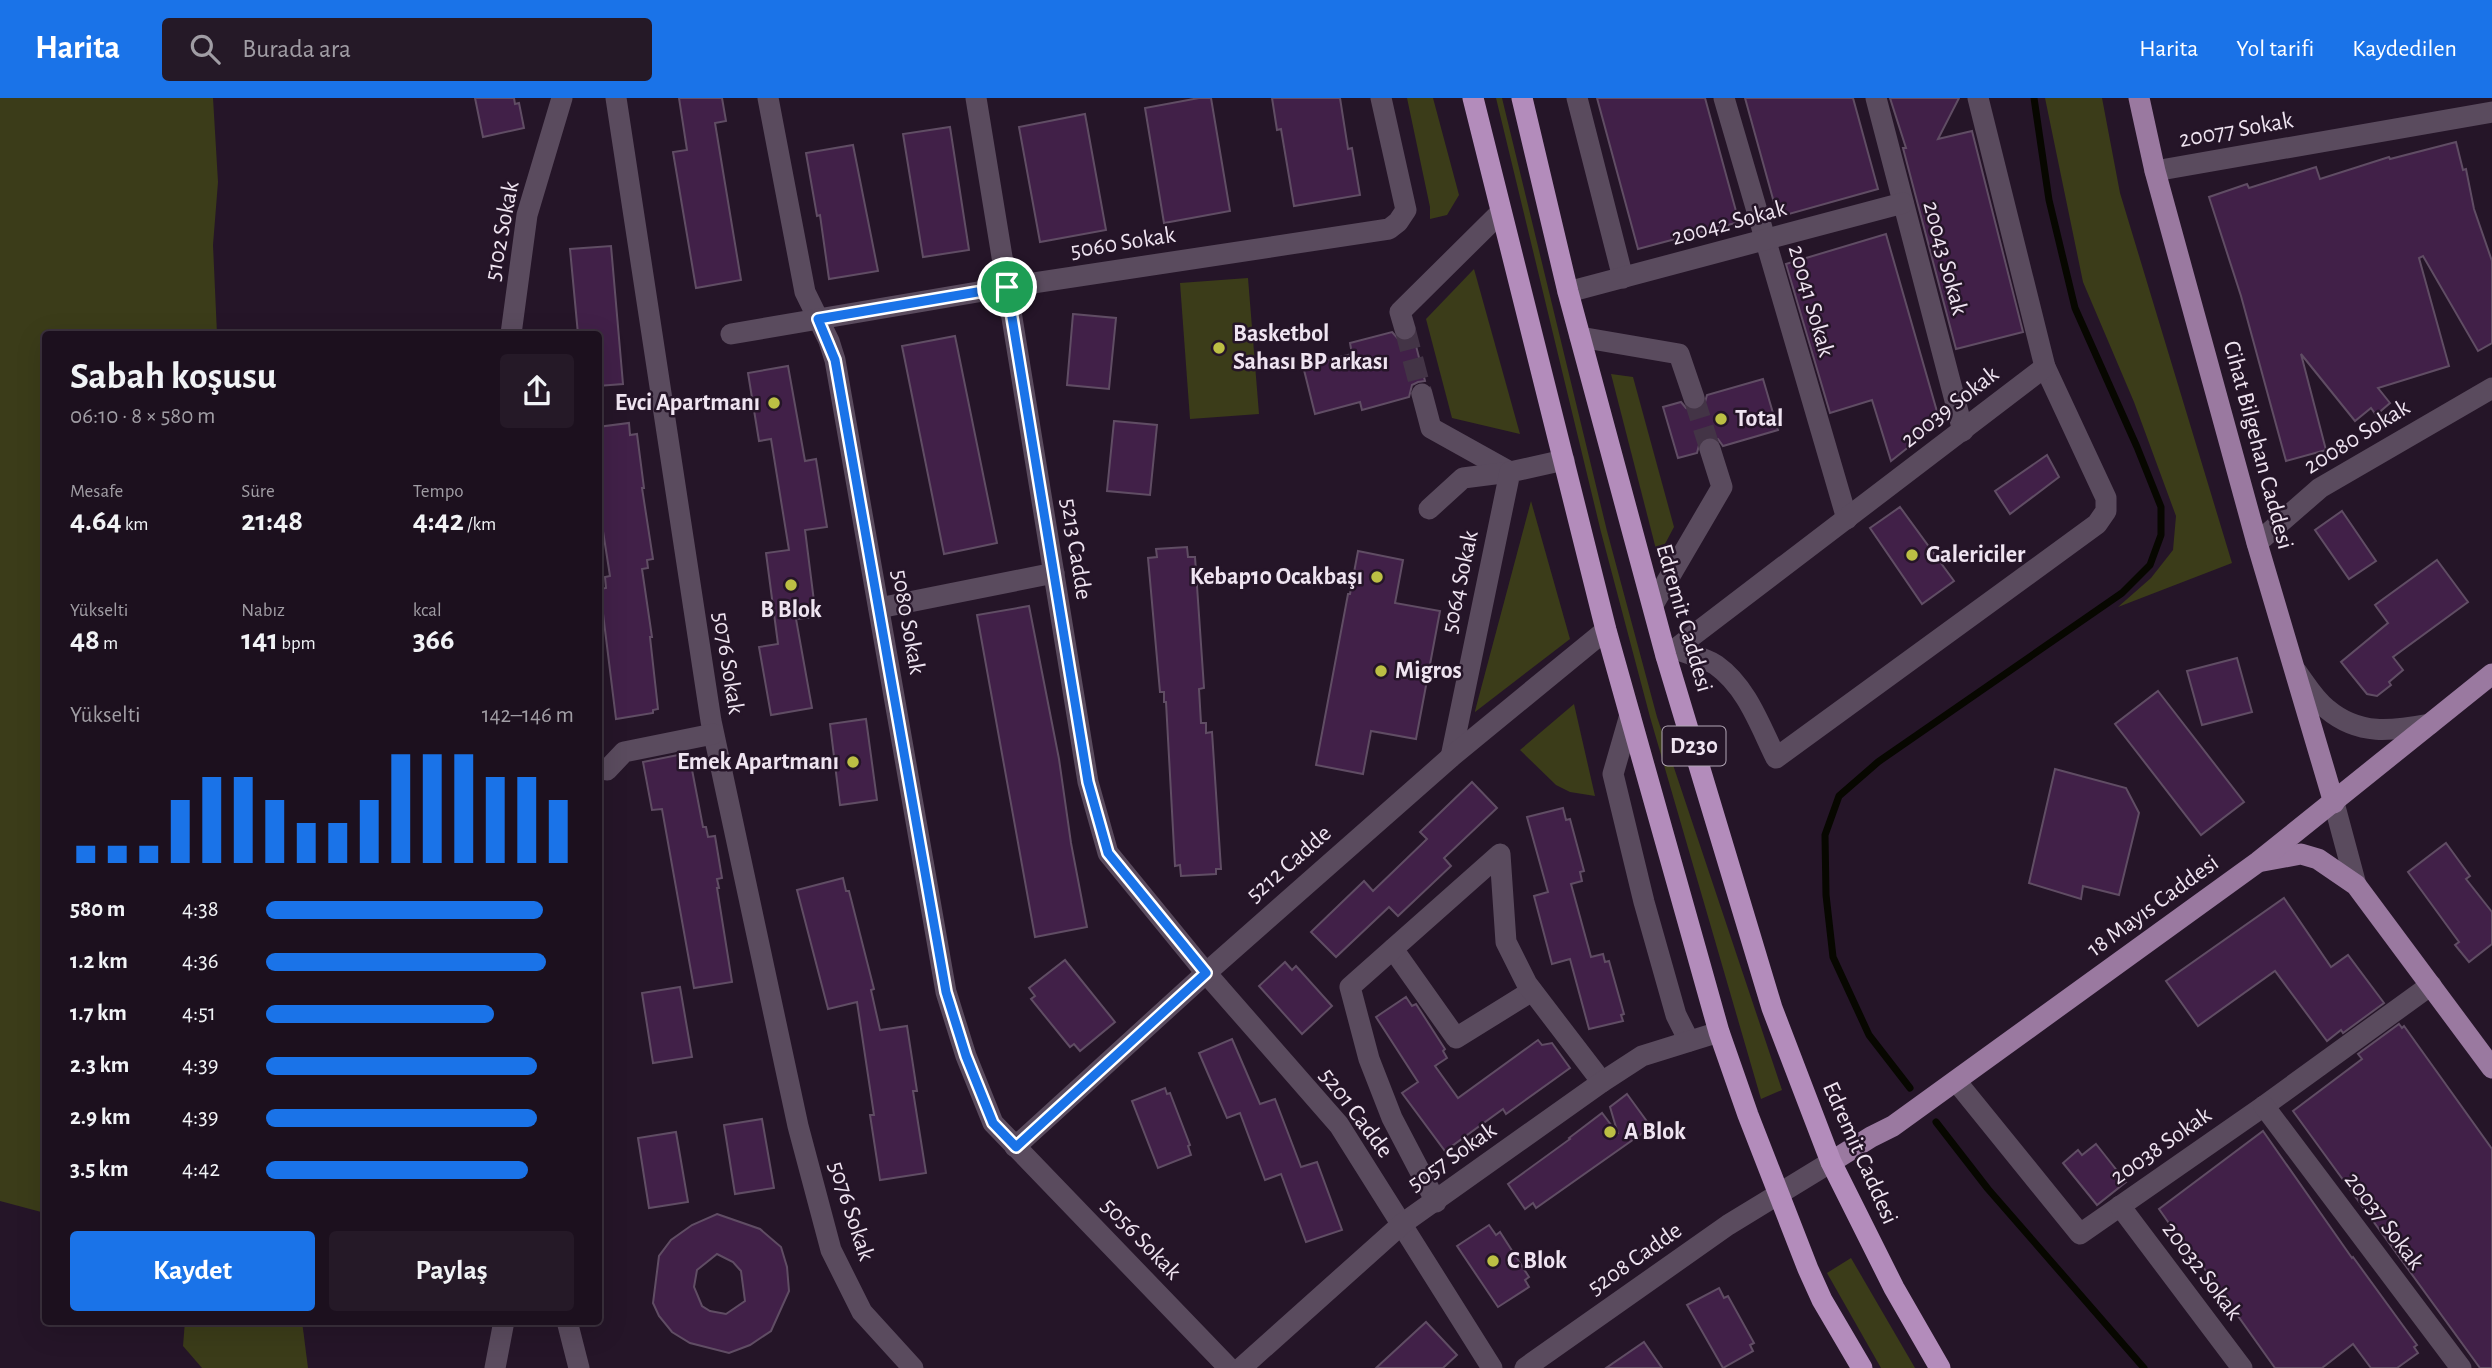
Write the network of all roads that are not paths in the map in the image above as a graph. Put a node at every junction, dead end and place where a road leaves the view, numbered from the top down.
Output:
1 (562, 98) edge
2 (616, 98) edge
3 (768, 98) edge
4 (980, 98) edge
5 (1381, 98) edge
6 (1473, 98) edge
7 (1522, 98) edge
8 (1577, 98) edge
9 (1724, 98) edge
10 (1876, 98) edge
11 (1978, 98) edge
12 (2139, 98) edge
13 (2492, 112) edge
14 (2155, 171) junction
15 (1903, 203) junction
16 (1501, 212) junction
17 (1766, 241) junction
18 (1623, 278) junction
19 (1007, 287) junction
20 (1568, 292) junction
21 (818, 319) junction
22 (1405, 329) tunnel mouth
23 (511, 331) edge
24 (731, 334) dead end
25 (1580, 337) junction
26 (2045, 367) junction
27 (2492, 387) edge
28 (1422, 394) tunnel mouth
29 (1694, 398) tunnel mouth
30 (1963, 430) junction
31 (1710, 449) tunnel mouth
32 (1564, 460) junction
33 (1510, 471) junction
34 (1429, 509) dead end
35 (1847, 519) junction
36 (2257, 542) junction
37 (1054, 573) junction
38 (1653, 605) junction
39 (880, 608) junction
40 (1606, 630) junction
41 (1671, 653) junction
42 (2295, 670) junction
43 (2492, 674) edge
44 (1630, 715) junction
45 (2431, 724) junction
46 (713, 734) junction
47 (1451, 757) junction
48 (607, 770) dead end
49 (2334, 803) junction
50 (2258, 862) junction
51 (2356, 885) junction
52 (1393, 950) junction
53 (1206, 973) junction
54 (2431, 985) junction
55 (1532, 991) junction
56 (1719, 1032) junction
57 (1689, 1041) junction
58 (2492, 1068) edge
59 (1955, 1081) junction
60 (1602, 1082) junction
61 (2264, 1106) junction
62 (1016, 1147) junction
63 (1831, 1162) junction
64 (1778, 1196) junction
65 (1436, 1202) junction
66 (2120, 1206) junction
67 (1402, 1224) junction
68 (502, 1325) edge
69 (567, 1325) edge
70 (495, 1368) edge
71 (579, 1368) edge
72 (913, 1368) edge
73 (1229, 1368) edge
74 (1241, 1368) edge
75 (1492, 1368) edge
76 (1525, 1368) edge
77 (1862, 1368) edge
78 (1940, 1368) edge
79 (2242, 1368) edge
80 (2461, 1368) edge

1 - 23 street, 5102 Sokak
2 - 46 street, 5076 Sokak
3 - 21 street, 5080 Sokak
4 - 19 street, 5213 Cadde
5 - 19 street, 5060 Sokak
6 - 16 highway, D230
7 - 20 highway, Edremit Caddesi / D230
8 - 18 street
9 - 17 street, 20041 Sokak
10 - 15 street, 20043 Sokak
11 - 26 street
12 - 14 main road, Cihat Bilgehan Caddesi
13 - 14 street, 20077 Sokak
14 - 36 main road, Cihat Bilgehan Caddesi
15 - 17 street, 20042 Sokak
15 - 30 street, 20043 Sokak
16 - 22 street
16 - 32 highway, D230
17 - 18 street, 20042 Sokak
17 - 35 street, 20041 Sokak
18 - 20 street, 20042 Sokak
19 - 21 street, 5060 Sokak
19 - 37 street, 5213 Cadde
20 - 25 highway, Edremit Caddesi / D230
21 - 24 street, 5060 Sokak
21 - 39 street, 5080 Sokak
25 - 29 street
25 - 38 highway, Edremit Caddesi / D230
26 - 30 street, 20039 Sokak
26 - 41 street
27 - 36 street, 20080 Sokak
28 - 33 street
30 - 35 street, 20039 Sokak
31 - 38 street
32 - 33 street
32 - 40 highway, D230
33 - 34 street
33 - 47 street, 5064 Sokak
35 - 41 street, 20039 Sokak
36 - 42 main road, Cihat Bilgehan Caddesi
37 - 39 street
37 - 53 street, 5213 Cadde
38 - 41 highway, Edremit Caddesi / D230
39 - 62 street, 5080 Sokak
40 - 44 highway, D230
40 - 47 street, 5212 Cadde
41 - 63 highway, Edremit Caddesi / D230
42 - 45 street
42 - 49 main road, Cihat Bilgehan Caddesi
43 - 45 main road, 18 Mayıs Caddesi
44 - 56 highway, D230
44 - 57 street
45 - 49 main road, 18 Mayıs Caddesi
46 - 48 street
46 - 72 street, 5076 Sokak
47 - 53 street, 5212 Cadde
49 - 50 main road, 18 Mayıs Caddesi
49 - 51 street
50 - 51 main road
50 - 59 main road, 18 Mayıs Caddesi
51 - 54 main road
52 - 55 street
52 - 55 street
52 - 65 street
53 - 62 street, 5212 Cadde
53 - 67 street, 5201 Cadde
54 - 58 main road
54 - 61 street, 20038 Sokak
55 - 60 street
56 - 57 street, 5057 Sokak
56 - 64 highway, D230
57 - 60 street, 5057 Sokak
59 - 63 main road, 18 Mayıs Caddesi
59 - 66 street, 20038 Sokak
60 - 65 street, 5057 Sokak
61 - 66 street, 20038 Sokak
61 - 80 street, 20037 Sokak
62 - 73 street, 5056 Sokak
63 - 64 street, 5208 Cadde
63 - 78 highway, Edremit Caddesi / D230
64 - 76 street, 5208 Cadde
64 - 77 highway, D230
65 - 67 street, 5057 Sokak
66 - 79 street, 20032 Sokak
67 - 74 street, 5057 Sokak
67 - 75 street, 5201 Cadde
68 - 70 street
69 - 71 street

